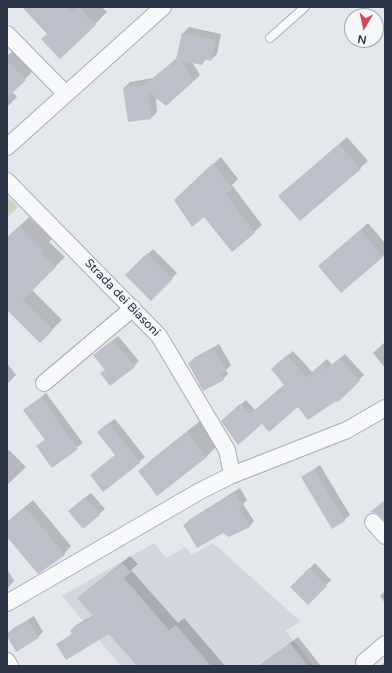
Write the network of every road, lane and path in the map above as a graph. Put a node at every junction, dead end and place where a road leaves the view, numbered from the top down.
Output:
1 (163, 7) edge
2 (305, 7) edge
3 (7, 34) edge
4 (270, 38) dead end
5 (66, 94) junction
6 (7, 147) edge
7 (7, 181) edge
8 (132, 308) junction
9 (44, 383) dead end
10 (385, 408) edge
11 (232, 475) junction
12 (373, 522) dead end
13 (385, 536) edge
14 (7, 603) edge
15 (385, 644) edge
16 (7, 661) edge
17 (364, 662) dead end
18 (10, 666) edge

1 - 5 street
2 - 4 lane
3 - 5 street
5 - 6 street
7 - 8 street, Strada dei Biasoni
8 - 9 street
8 - 11 street, Strada dei Biasoni
10 - 11 street
11 - 14 street
12 - 13 street
15 - 17 street
16 - 18 street

